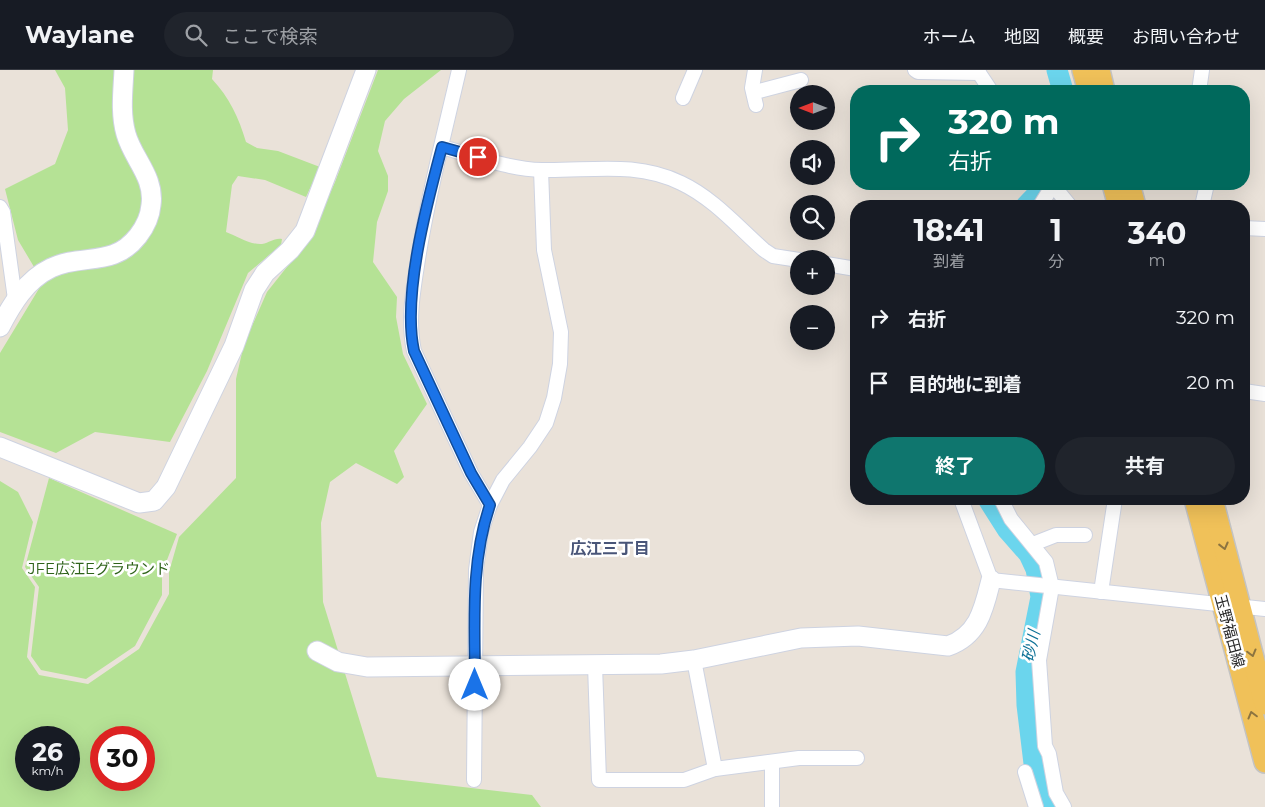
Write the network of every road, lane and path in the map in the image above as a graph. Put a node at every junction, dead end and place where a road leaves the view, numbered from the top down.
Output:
1 (124, 70) edge
2 (366, 70) edge
3 (459, 70) edge
4 (695, 70) edge
5 (754, 70) edge
6 (915, 70) edge
7 (1083, 70) edge
8 (1099, 70) edge
9 (1202, 70) edge
10 (978, 72) edge
11 (801, 80) dead end
12 (987, 85) edge
13 (1087, 85) edge
14 (1103, 85) edge
15 (1199, 85) edge
16 (683, 98) dead end
17 (442, 147) junction
18 (542, 170) junction
19 (1057, 190) edge
20 (1065, 200) edge
21 (0, 207) edge
22 (1250, 228) edge
23 (1265, 229) edge
24 (790, 259) edge
25 (835, 266) edge
26 (850, 269) edge
27 (15, 299) junction
28 (0, 327) edge
29 (1250, 392) edge
30 (1265, 394) edge
31 (0, 446) edge
32 (490, 505) junction
33 (963, 505) edge
34 (1003, 505) edge
35 (1114, 505) edge
36 (1197, 505) edge
37 (1213, 505) edge
38 (1085, 535) dead end
39 (1033, 544) junction
40 (991, 580) junction
41 (1052, 587) junction
42 (1101, 592) junction
43 (1231, 605) junction
44 (1265, 609) edge
45 (317, 651) dead end
46 (694, 660) junction
47 (595, 665) junction
48 (475, 666) junction
49 (1265, 704) edge
50 (857, 758) dead end
51 (772, 762) junction
52 (1265, 762) edge
53 (715, 769) junction
54 (1025, 772) dead end
55 (474, 780) dead end
56 (772, 807) edge
57 (1036, 807) edge
58 (1064, 807) edge

1 - 27 street
2 - 31 street
3 - 17 street
4 - 16 street
5 - 11 street
6 - 10 street
7 - 13 main road
8 - 14 main road
9 - 15 street
10 - 12 street
17 - 18 street
17 - 32 street
18 - 24 street
18 - 32 street
19 - 20 street
21 - 27 street
22 - 23 street
25 - 26 street
27 - 28 street
29 - 30 street
32 - 48 street
33 - 40 street
34 - 39 street
35 - 42 street
36 - 43 main road, 玉野福田線
37 -> 43 main road, 玉野福田線
38 - 39 street
39 - 41 street
40 - 41 street
40 - 46 street
41 - 42 street
41 - 58 street
42 - 43 street
43 - 44 street
43 -> 49 main road, 玉野福田線
52 -> 43 main road, 玉野福田線
45 - 48 street
46 - 47 street
46 - 53 street
47 - 48 street
47 - 53 street
48 - 55 street
50 - 51 street
51 - 53 street
51 - 56 street
54 - 57 street

